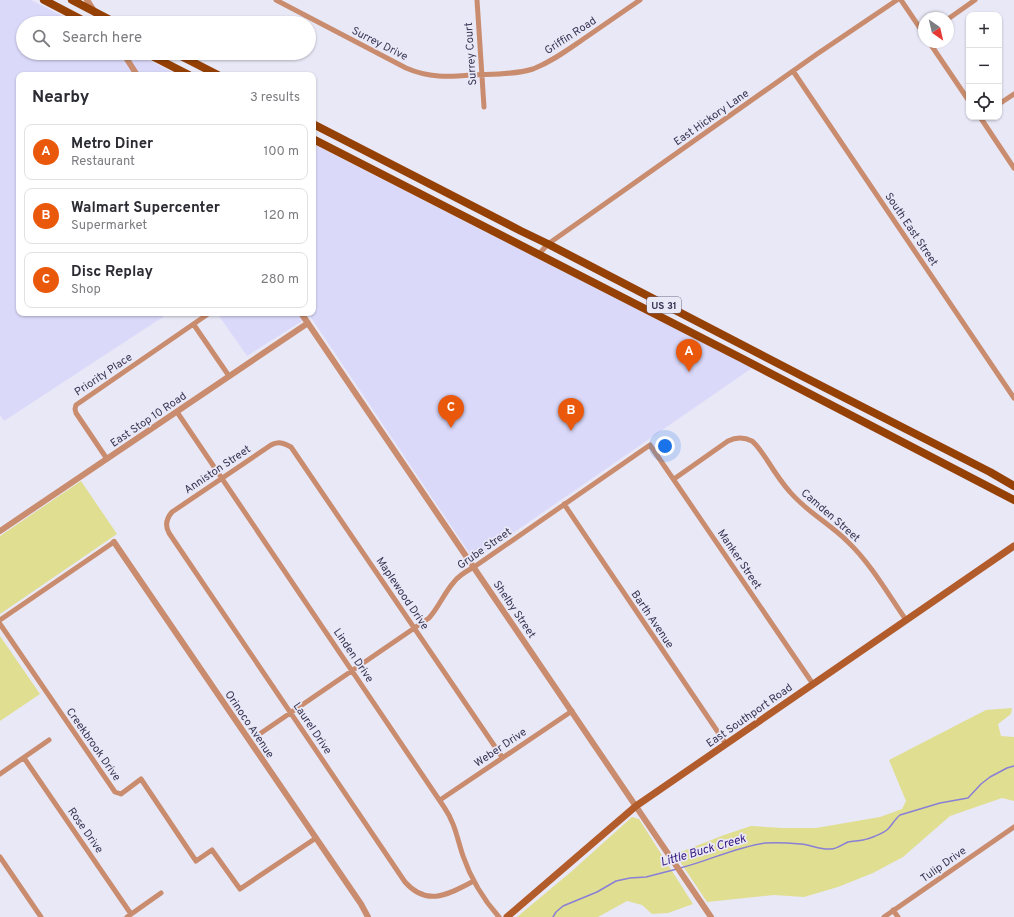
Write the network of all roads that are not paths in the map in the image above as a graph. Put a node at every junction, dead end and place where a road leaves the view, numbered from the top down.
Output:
1 (44, 0) edge
2 (72, 0) edge
3 (86, 0) edge
4 (276, 0) edge
5 (477, 0) edge
6 (640, 0) edge
7 (897, 0) edge
8 (901, 0) edge
9 (975, 0) edge
10 (94, 11) junction
11 (75, 16) edge
12 (97, 16) edge
13 (103, 16) edge
14 (307, 16) edge
15 (954, 16) edge
16 (316, 20) edge
17 (918, 25) edge
18 (933, 48) edge
19 (127, 60) edge
20 (160, 60) edge
21 (189, 60) edge
22 (793, 71) junction
23 (135, 72) edge
24 (183, 72) edge
25 (212, 72) edge
26 (482, 74) junction
27 (1014, 94) edge
28 (966, 97) edge
29 (1002, 102) edge
30 (484, 106) dead end
31 (982, 120) edge
32 (316, 126) edge
33 (316, 141) edge
34 (1014, 168) edge
35 (548, 244) junction
36 (539, 254) junction
37 (205, 316) edge
38 (303, 316) edge
39 (308, 323) junction
40 (194, 325) junction
41 (229, 376) junction
42 (1014, 398) edge
43 (177, 412) junction
44 (283, 443) joint
45 (650, 445) joint
46 (107, 459) junction
47 (222, 478) junction
48 (674, 479) junction
49 (1014, 486) edge
50 (1014, 500) edge
51 (564, 504) junction
52 (167, 520) joint
53 (0, 531) edge
54 (114, 542) joint
55 (1014, 546) edge
56 (474, 567) junction
57 (0, 620) edge
58 (906, 620) junction
59 (0, 624) edge
60 (414, 628) junction
61 (352, 670) junction
62 (813, 684) junction
63 (572, 711) junction
64 (290, 712) junction
65 (260, 733) dead end
66 (49, 740) dead end
67 (726, 744) junction
68 (502, 757) junction
69 (24, 758) junction
70 (0, 774) edge
71 (440, 800) junction
72 (636, 806) junction
73 (1014, 827) edge
74 (316, 838) junction
75 (0, 857) edge
76 (474, 881) junction
77 (161, 894) dead end
78 (893, 910) junction
79 (129, 916) edge
80 (41, 917) edge
81 (368, 917) edge
82 (499, 917) edge
83 (507, 917) edge
84 (711, 917) edge
85 (884, 917) edge
86 (898, 917) edge

1 - 11 main road
2 - 10 main road
3 - 10 street
4 - 14 street, Surrey Drive
5 - 26 street, Surrey Court
6 - 26 street, Griffin Road
7 - 22 street, East Hickory Lane
8 - 17 street
9 - 15 street
10 - 12 street
10 - 13 main road
16 - 26 street, Surrey Drive
18 - 28 street
19 - 23 street
20 - 24 main road
21 - 25 main road
22 - 35 street, East Hickory Lane
22 - 42 street, South East Street
26 - 30 street, Surrey Court
27 - 29 street
31 - 34 street
32 - 35 main road, US 31
33 - 36 main road, US 31
35 - 36 street, East Hickory Lane
35 - 49 main road, US 31
36 - 50 main road, US 31
37 - 40 street, Priority Place
38 - 39 street, Shelby Street
39 - 41 street, East Stop 10 Road
39 - 56 street, Shelby Street
40 - 41 street
40 - 46 street, Priority Place
41 - 43 street, East Stop 10 Road
43 - 46 street, East Stop 10 Road
43 - 47 street, Linden Drive
44 - 47 street, Anniston Street
44 - 60 street, Maplewood Drive
45 - 48 street, Manker Street
45 - 51 street, Grube Street
46 - 53 street, East Stop 10 Road
47 - 52 street, Anniston Street
47 - 61 street, Linden Drive
48 - 58 street, Camden Street
48 - 62 street, Manker Street
51 - 56 street, Grube Street
51 - 67 street, Barth Avenue
52 - 64 street, Laurel Drive
54 - 57 street
54 - 74 street, Orinoco Avenue
55 - 58 main road, East Southport Road
56 - 60 street, Grube Street
56 - 63 street, Shelby Street
58 - 62 main road, East Southport Road
59 - 74 street, Creekbrook Drive
60 - 61 street, Grube Street
60 - 68 street, Maplewood Drive
61 - 64 street, Grube Street
61 - 71 street, Linden Drive
62 - 67 main road, East Southport Road
63 - 68 street, Weber Drive
63 - 72 street, Shelby Street
64 - 65 street, Grube Street
64 - 76 street, Laurel Drive
66 - 69 street
67 - 72 main road, East Southport Road
68 - 71 street, Weber Drive
69 - 70 street
69 - 79 street, Rose Drive
71 - 76 street, Linden Drive
72 - 83 main road, East Southport Road
72 - 84 street, Shelby Street
73 - 78 street, Tulip Drive
74 - 81 street, Orinoco Avenue
75 - 80 street
76 - 82 street, Linden Drive
77 - 79 street
78 - 85 street, Tulip Drive
78 - 86 street

